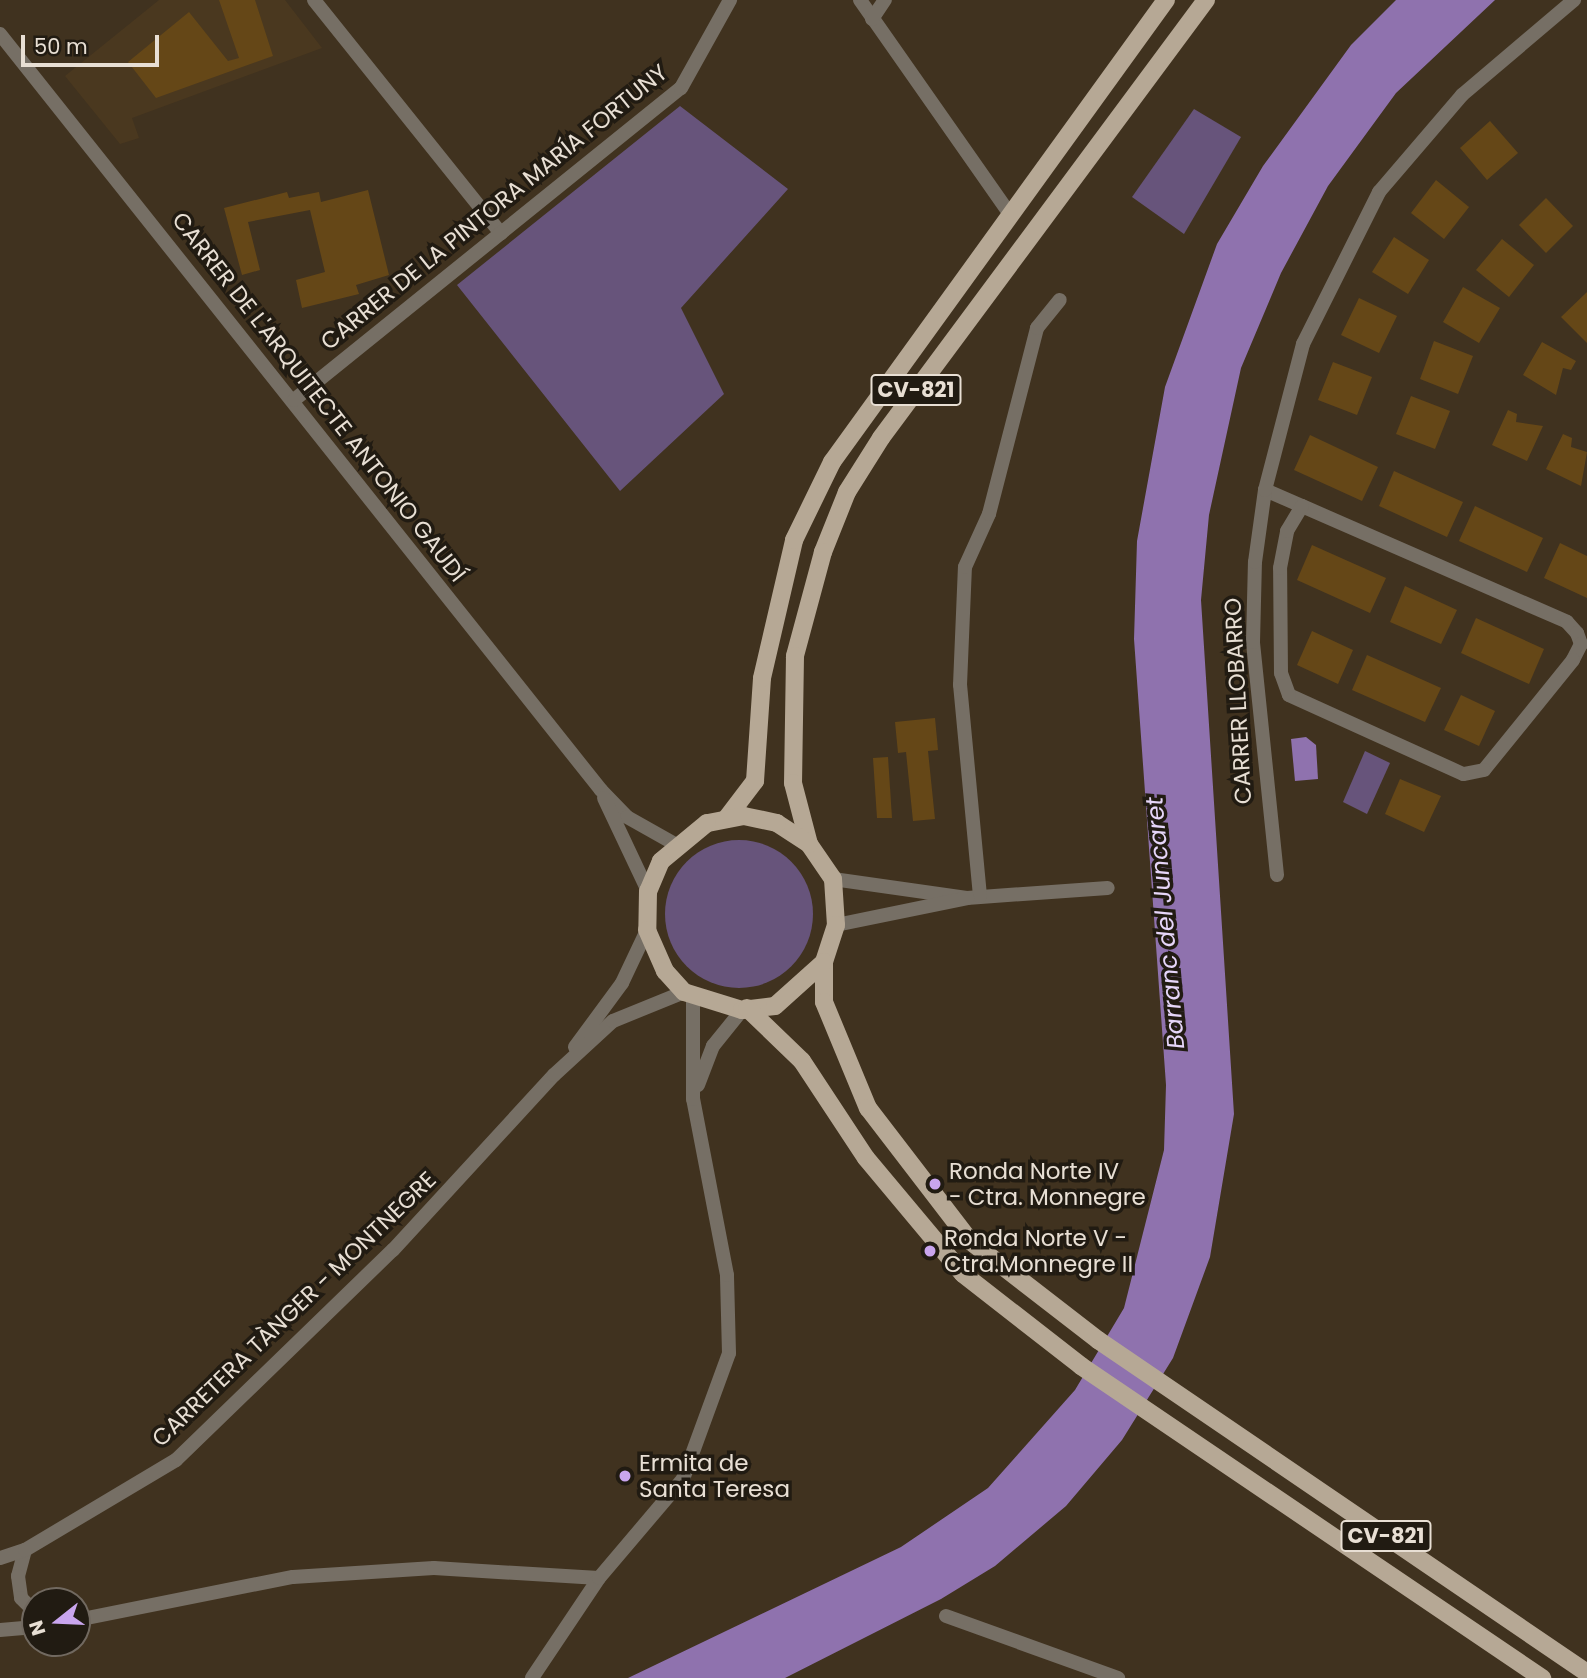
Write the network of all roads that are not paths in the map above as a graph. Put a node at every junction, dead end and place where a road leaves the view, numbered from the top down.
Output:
1 (314, 0) edge
2 (730, 0) edge
3 (860, 0) edge
4 (885, 0) edge
5 (1166, 0) edge
6 (1206, 0) edge
7 (1574, 0) edge
8 (872, 19) junction
9 (0, 34) edge
10 (1009, 213) junction
11 (502, 233) junction
12 (1060, 300) dead end
13 (294, 400) junction
14 (1265, 490) junction
15 (1303, 506) junction
16 (601, 790) junction
17 (726, 819) junction
18 (675, 844) junction
19 (809, 844) junction
20 (1277, 875) dead end
21 (833, 879) junction
22 (1108, 888) dead end
23 (648, 891) junction
24 (973, 897) junction
25 (836, 925) junction
26 (647, 930) junction
27 (824, 962) junction
28 (688, 994) junction
29 (745, 1009) junction
30 (554, 1075) junction
31 (693, 1099) junction
32 (25, 1550) junction
33 (0, 1558) edge
34 (599, 1578) junction
35 (21, 1598) edge
36 (946, 1616) dead end
37 (91, 1617) edge
38 (21, 1628) edge
39 (0, 1630) edge
40 (1587, 1673) edge
41 (532, 1678) edge
42 (1118, 1678) edge
43 (1542, 1678) edge

1 - 11 street
2 - 11 street, CARRER DE LA PINTORA MARÍA FORTUNY
3 - 8 street
4 - 8 street
5 - 10 main road, CV-821
6 - 19 main road, CV-821
7 - 14 street, CARRER LLOBARRO
8 - 10 street
9 - 13 street, CARRER DE L'ARQUITECTE ANTONIO GAUDÍ
10 - 17 main road, CV-821
11 - 13 street, CARRER DE LA PINTORA MARÍA FORTUNY
12 - 24 street
13 - 16 street, CARRER DE L'ARQUITECTE ANTONIO GAUDÍ
14 - 15 street
14 - 20 street, CARRER LLOBARRO
15 - 15 street
16 - 18 street, CARRER DE L'ARQUITECTE ANTONIO GAUDÍ
16 - 23 street, CARRER DE L'ARQUITECTE ANTONIO GAUDÍ
17 - 18 main road, CV-821
17 - 19 main road, CV-821
18 - 23 main road, CV-821
19 - 21 main road, CV-821
21 - 24 street
21 - 25 main road, CV-821
22 - 24 street
23 - 26 main road, CV-821
24 - 25 street
25 - 27 main road, CV-821
26 - 28 main road, CV-821
26 - 30 street, CARRETERA TÀNGER - MONTNEGRE
27 - 29 main road, CV-821
27 - 40 main road, CV-821
28 - 29 main road, CV-821
28 - 30 street, CARRETERA TÀNGER - MONTNEGRE
28 - 31 street
29 - 31 street
29 - 43 main road, CV-821
30 - 32 street, CARRETERA TÀNGER - MONTNEGRE
31 - 34 street
32 - 33 street, CARRETERA TÀNGER - MONTNEGRE
32 - 35 street
34 - 37 street
34 - 41 street
36 - 42 street
38 - 39 street

